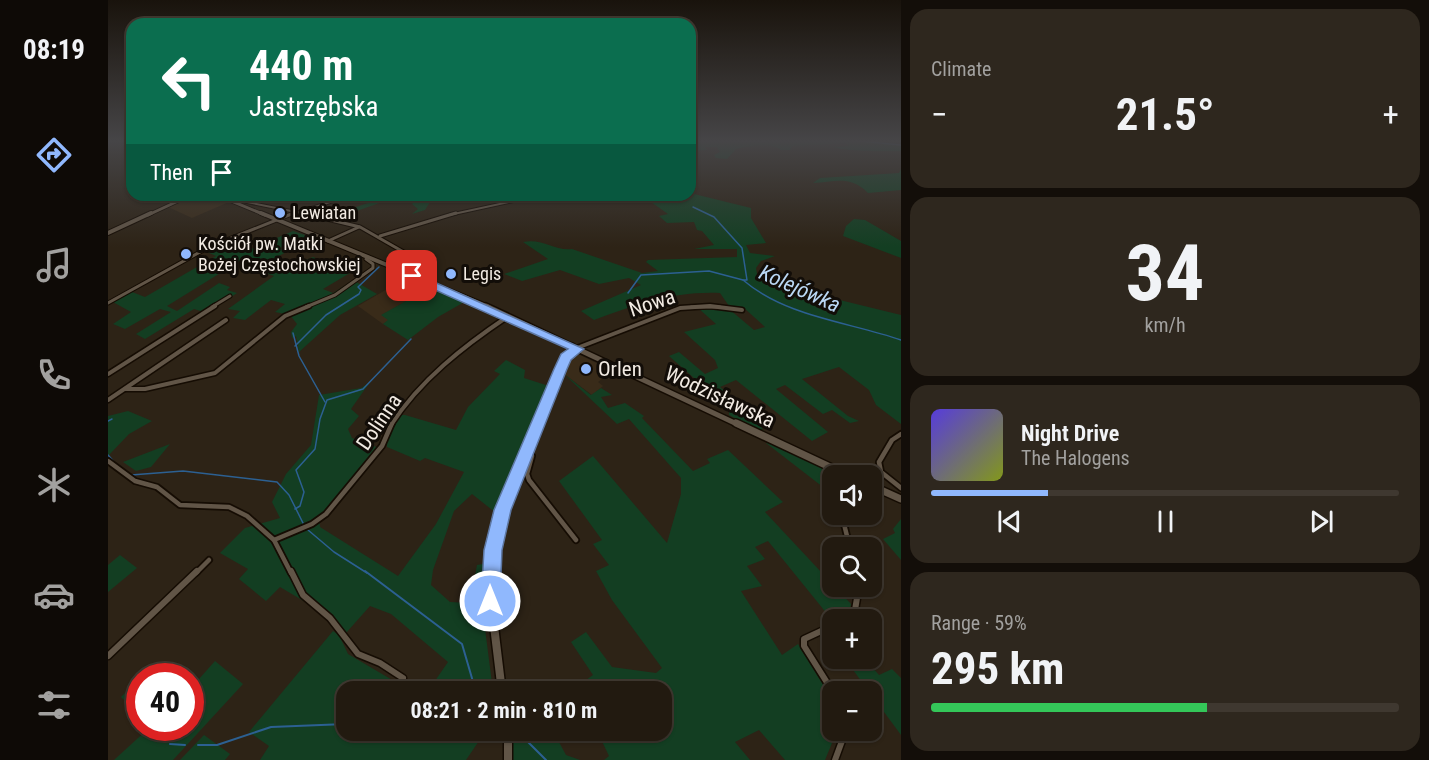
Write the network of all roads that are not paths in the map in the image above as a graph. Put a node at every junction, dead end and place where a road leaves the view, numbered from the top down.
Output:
1 (178, 201) edge
2 (231, 201) edge
3 (332, 201) edge
4 (513, 201) edge
5 (236, 203) junction
6 (298, 212) junction
7 (276, 219) junction
8 (360, 227) junction
9 (108, 233) edge
10 (380, 236) junction
11 (328, 241) junction
12 (368, 257) junction
13 (412, 276) junction
14 (230, 296) dead end
15 (108, 303) edge
16 (742, 310) dead end
17 (508, 316) junction
18 (226, 320) dead end
19 (575, 348) junction
20 (566, 357) joint
21 (108, 374) edge
22 (124, 389) junction
23 (108, 400) edge
24 (901, 434) edge
25 (526, 451) junction
26 (108, 460) edge
27 (822, 466) edge
28 (901, 488) edge
29 (882, 490) edge
30 (901, 499) edge
31 (274, 540) junction
32 (576, 540) dead end
33 (209, 560) dead end
34 (822, 631) edge
35 (108, 656) edge
36 (403, 678) dead end
37 (500, 681) edge
38 (826, 681) edge
39 (508, 741) edge
40 (842, 741) edge
41 (508, 760) edge
42 (835, 760) edge

1 - 9 main road
2 - 5 main road, Wodzisławska
3 - 6 street
4 - 10 street
5 - 6 street
5 - 7 main road, Wodzisławska
6 - 7 street
6 - 8 street
7 - 11 main road, Wodzisławska
7 - 15 street
8 - 10 street
8 - 11 street
10 - 13 street
11 - 12 main road, Wodzisławska
12 - 13 main road, Wodzisławska
12 - 22 street
13 - 17 main road, Wodzisławska
14 - 21 street
16 - 19 street, Nowa
17 - 19 main road, Wodzisławska
17 - 31 street, Dolinna
18 - 22 street
19 - 20 street
19 - 27 main road, Wodzisławska
20 - 25 main road
22 - 23 street
24 - 28 street
25 - 32 street
25 - 37 main road
26 - 31 street
29 - 30 main road
31 - 36 street
33 - 35 street
34 - 38 street
39 - 41 main road
40 - 42 street

